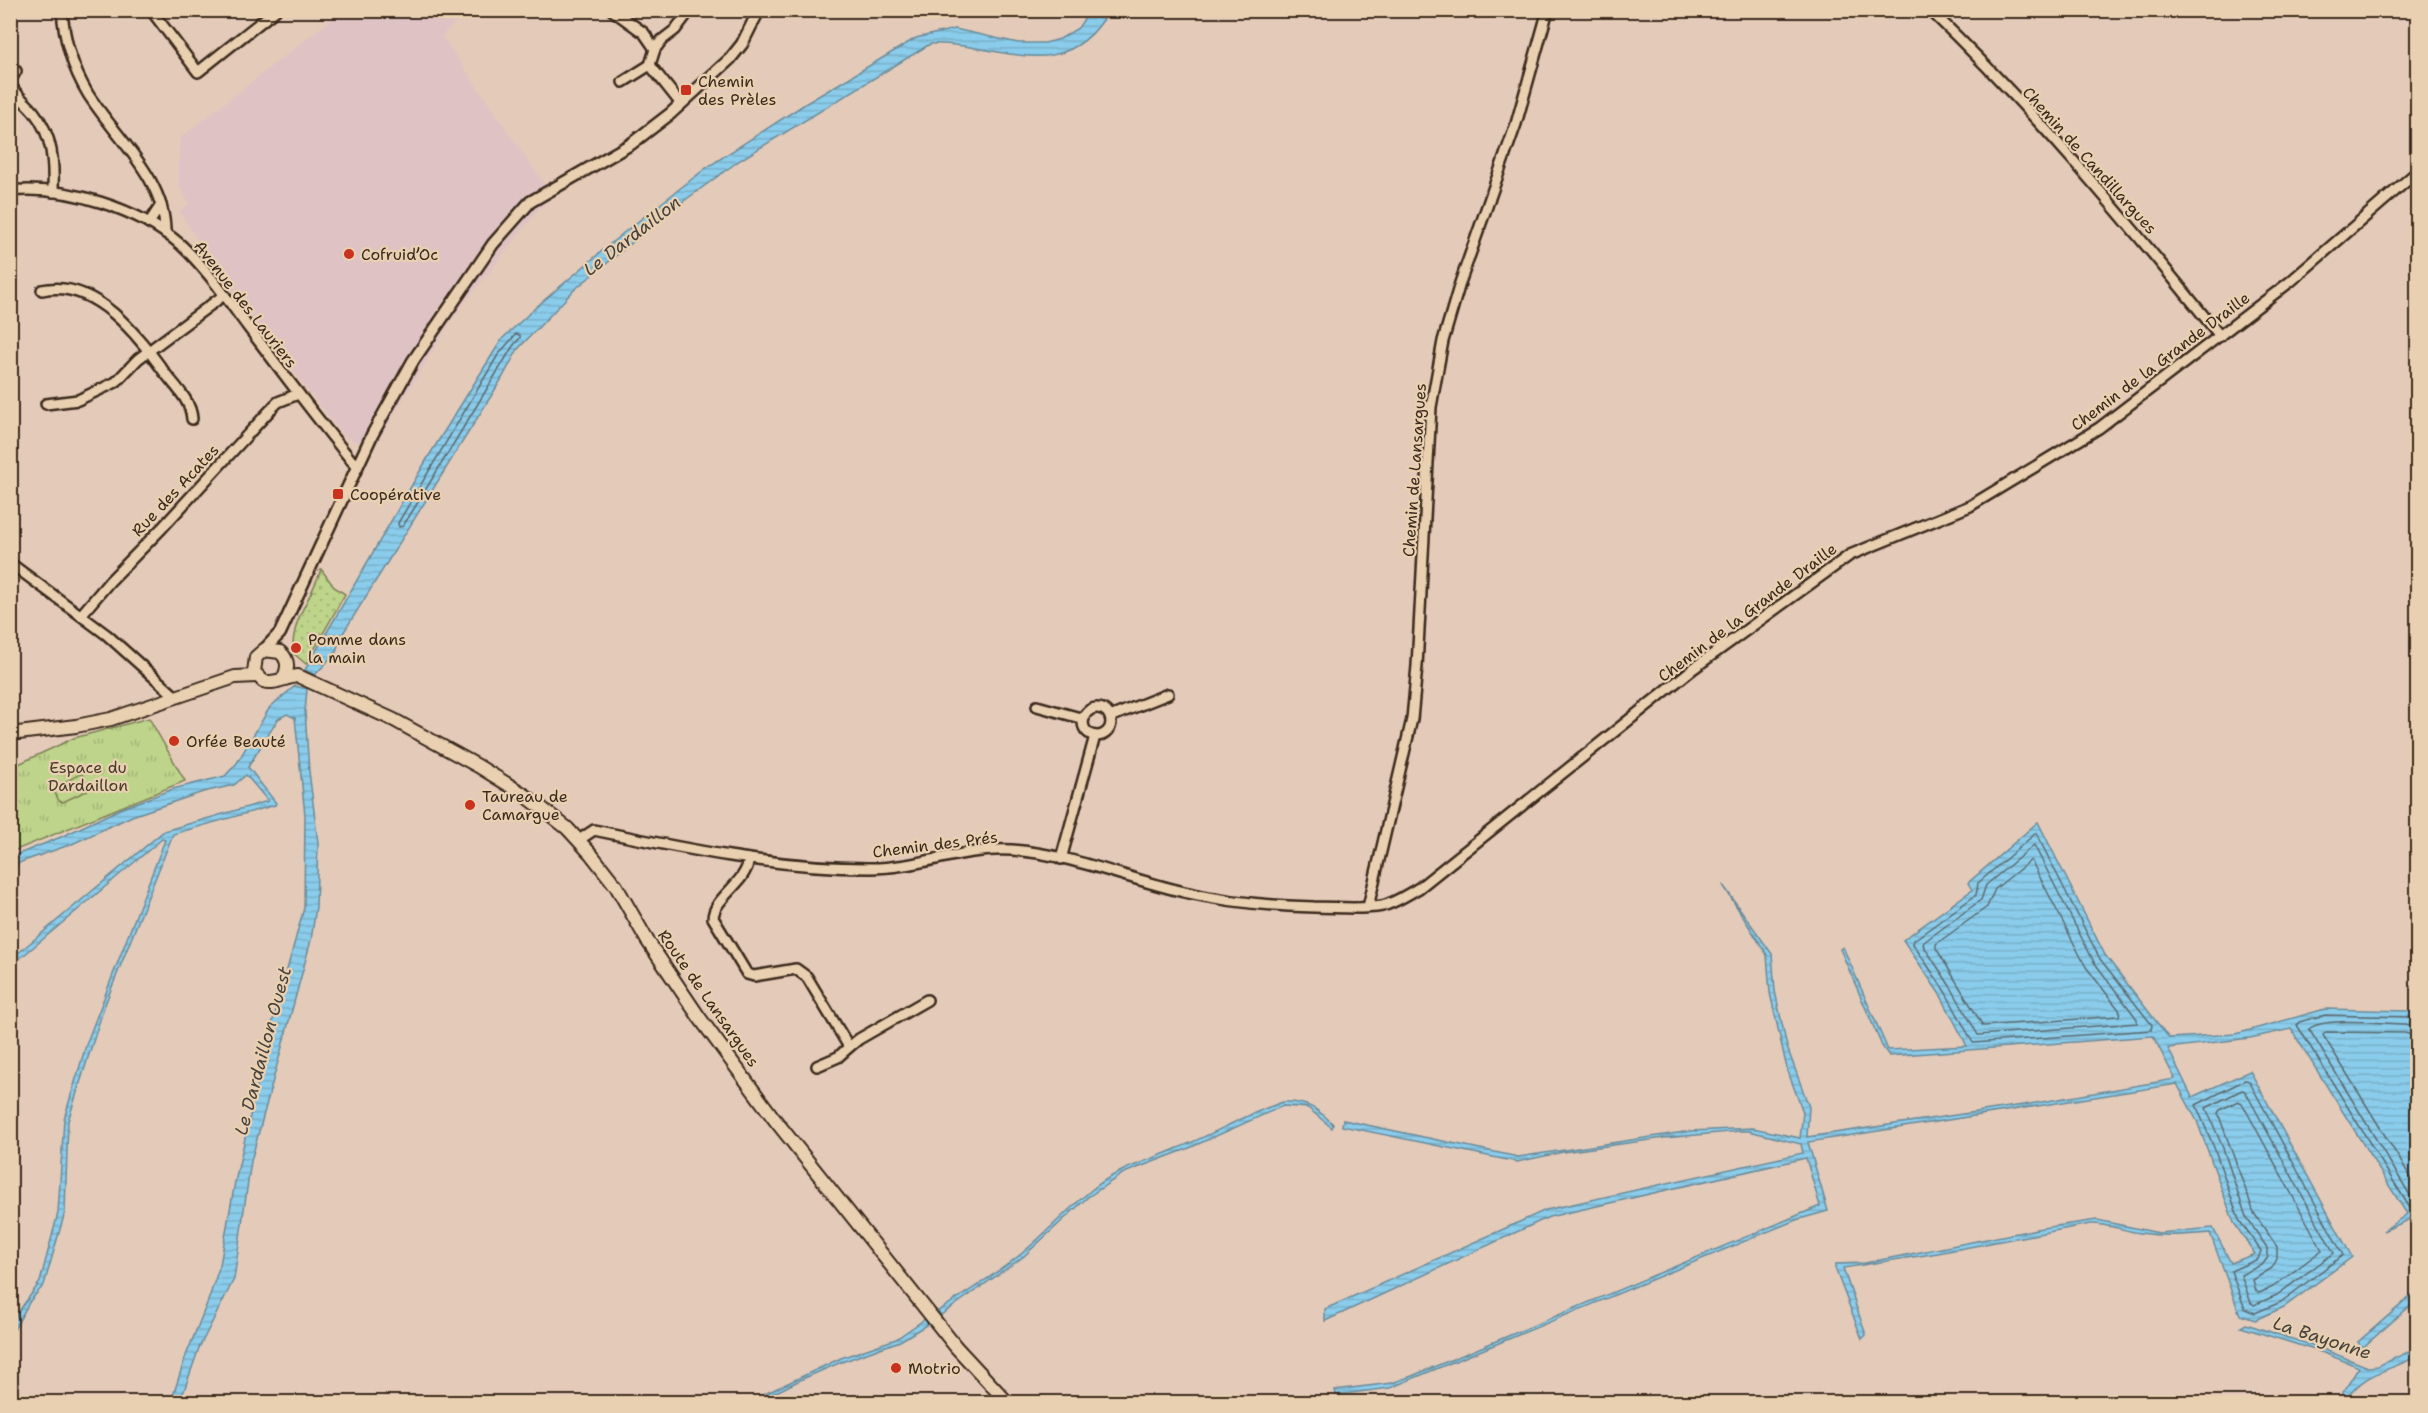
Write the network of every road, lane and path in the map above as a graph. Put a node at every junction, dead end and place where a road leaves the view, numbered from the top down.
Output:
1 (62, 10) edge
2 (151, 10) edge
3 (276, 10) edge
4 (612, 10) edge
5 (690, 10) edge
6 (759, 10) edge
7 (1548, 10) edge
8 (1930, 10) edge
9 (655, 49) junction
10 (650, 65) junction
11 (16, 71) dead end
12 (10, 82) edge
13 (624, 82) dead end
14 (681, 104) junction
15 (2418, 171) edge
16 (10, 191) edge
17 (53, 192) junction
18 (161, 205) junction
19 (149, 223) junction
20 (165, 233) junction
21 (42, 290) dead end
22 (224, 295) junction
23 (2220, 336) junction
24 (149, 351) junction
25 (298, 394) junction
26 (46, 404) dead end
27 (192, 419) dead end
28 (357, 467) junction
29 (10, 563) edge
30 (81, 615) junction
31 (280, 633) junction
32 (264, 650) junction
33 (280, 652) junction
34 (254, 661) junction
35 (286, 671) junction
36 (256, 676) junction
37 (235, 677) junction
38 (159, 684) junction
39 (1168, 694) dead end
40 (175, 696) junction
41 (158, 702) junction
42 (1036, 706) dead end
43 (1110, 717) junction
44 (1084, 719) junction
45 (10, 734) edge
46 (1095, 736) junction
47 (579, 840) junction
48 (749, 859) junction
49 (1061, 859) junction
50 (1368, 907) junction
51 (927, 1000) dead end
52 (849, 1047) junction
53 (817, 1066) dead end
54 (1008, 1402) edge

1 - 18 street
2 - 3 street
4 - 9 street
5 - 9 street
6 - 14 street
7 - 50 street, Chemin de Lansargues
8 - 23 street, Chemin de Candillargues
9 - 10 street
10 - 13 street
10 - 14 street
11 - 12 street
12 - 17 street
14 - 28 street
15 - 23 street, Chemin de la Grande Draille
16 - 17 street, Avenue des Lauriers
17 - 19 street, Avenue des Lauriers
18 - 19 street
18 - 20 street
19 - 20 street, Avenue des Lauriers
20 - 22 street, Avenue des Lauriers
21 - 24 street
22 - 24 street
22 - 25 street, Avenue des Lauriers
23 - 50 street, Chemin de la Grande Draille
24 - 26 street
24 - 27 street
25 - 28 street, Avenue des Lauriers
25 - 30 street, Rue des Acates
28 - 31 street
29 - 30 street
30 - 38 street
31 - 32 street
31 - 33 street
32 - 33 main road
32 - 34 main road
33 - 35 main road
34 - 36 main road
34 - 37 main road
35 - 36 main road
35 - 47 main road, Route de Lansargues
36 - 37 main road
37 - 40 main road
38 - 40 street
38 - 41 street
39 - 43 street
40 - 41 main road
41 - 45 main road
42 - 44 street
43 - 44 street
43 - 46 street
44 - 46 street
46 - 49 street
47 - 48 street, Chemin des Prés
47 - 54 main road, Route de Lansargues
48 - 49 street, Chemin des Prés
48 - 52 street
49 - 50 street, Chemin des Prés
51 - 52 street
52 - 53 street

